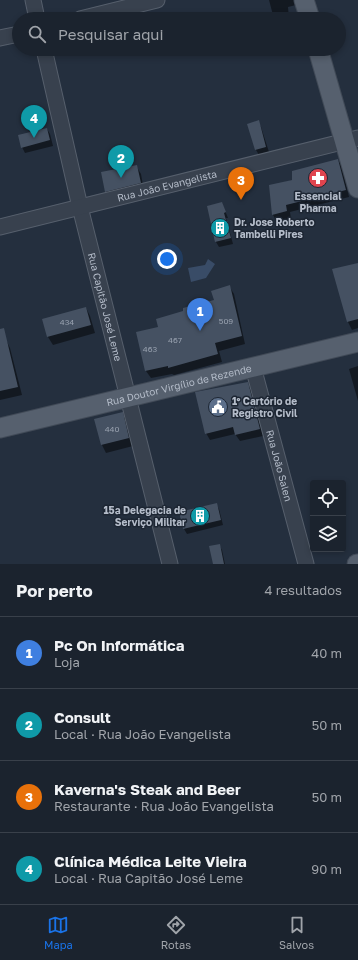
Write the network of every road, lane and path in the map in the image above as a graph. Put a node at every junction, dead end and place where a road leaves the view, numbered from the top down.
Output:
1 (33, 0) edge
2 (156, 0) edge
3 (304, 0) edge
4 (36, 12) edge
5 (108, 12) edge
6 (308, 12) edge
7 (12, 35) edge
8 (0, 38) edge
9 (46, 56) edge
10 (321, 56) edge
11 (351, 140) edge
12 (358, 188) edge
13 (80, 207) junction
14 (0, 227) edge
15 (358, 342) edge
16 (253, 367) junction
17 (128, 397) junction
18 (0, 428) edge
19 (170, 564) edge
20 (306, 564) edge

1 - 4 street
2 - 5 street
3 - 6 main road
7 - 8 street
9 - 13 street, Rua Capitão José Leme
10 - 11 main road
11 - 12 main road
11 - 13 street, Rua João Evangelista
13 - 14 street, Rua João Evangelista
13 - 17 street, Rua Capitão José Leme
15 - 16 main road, Rua Doutor Virgílio de Rezende
16 - 17 main road, Rua Doutor Virgílio de Rezende
16 - 20 street, Rua João Salen
17 - 18 main road, Rua Doutor Virgílio de Rezende
17 - 19 street, Rua Capitão José Leme

